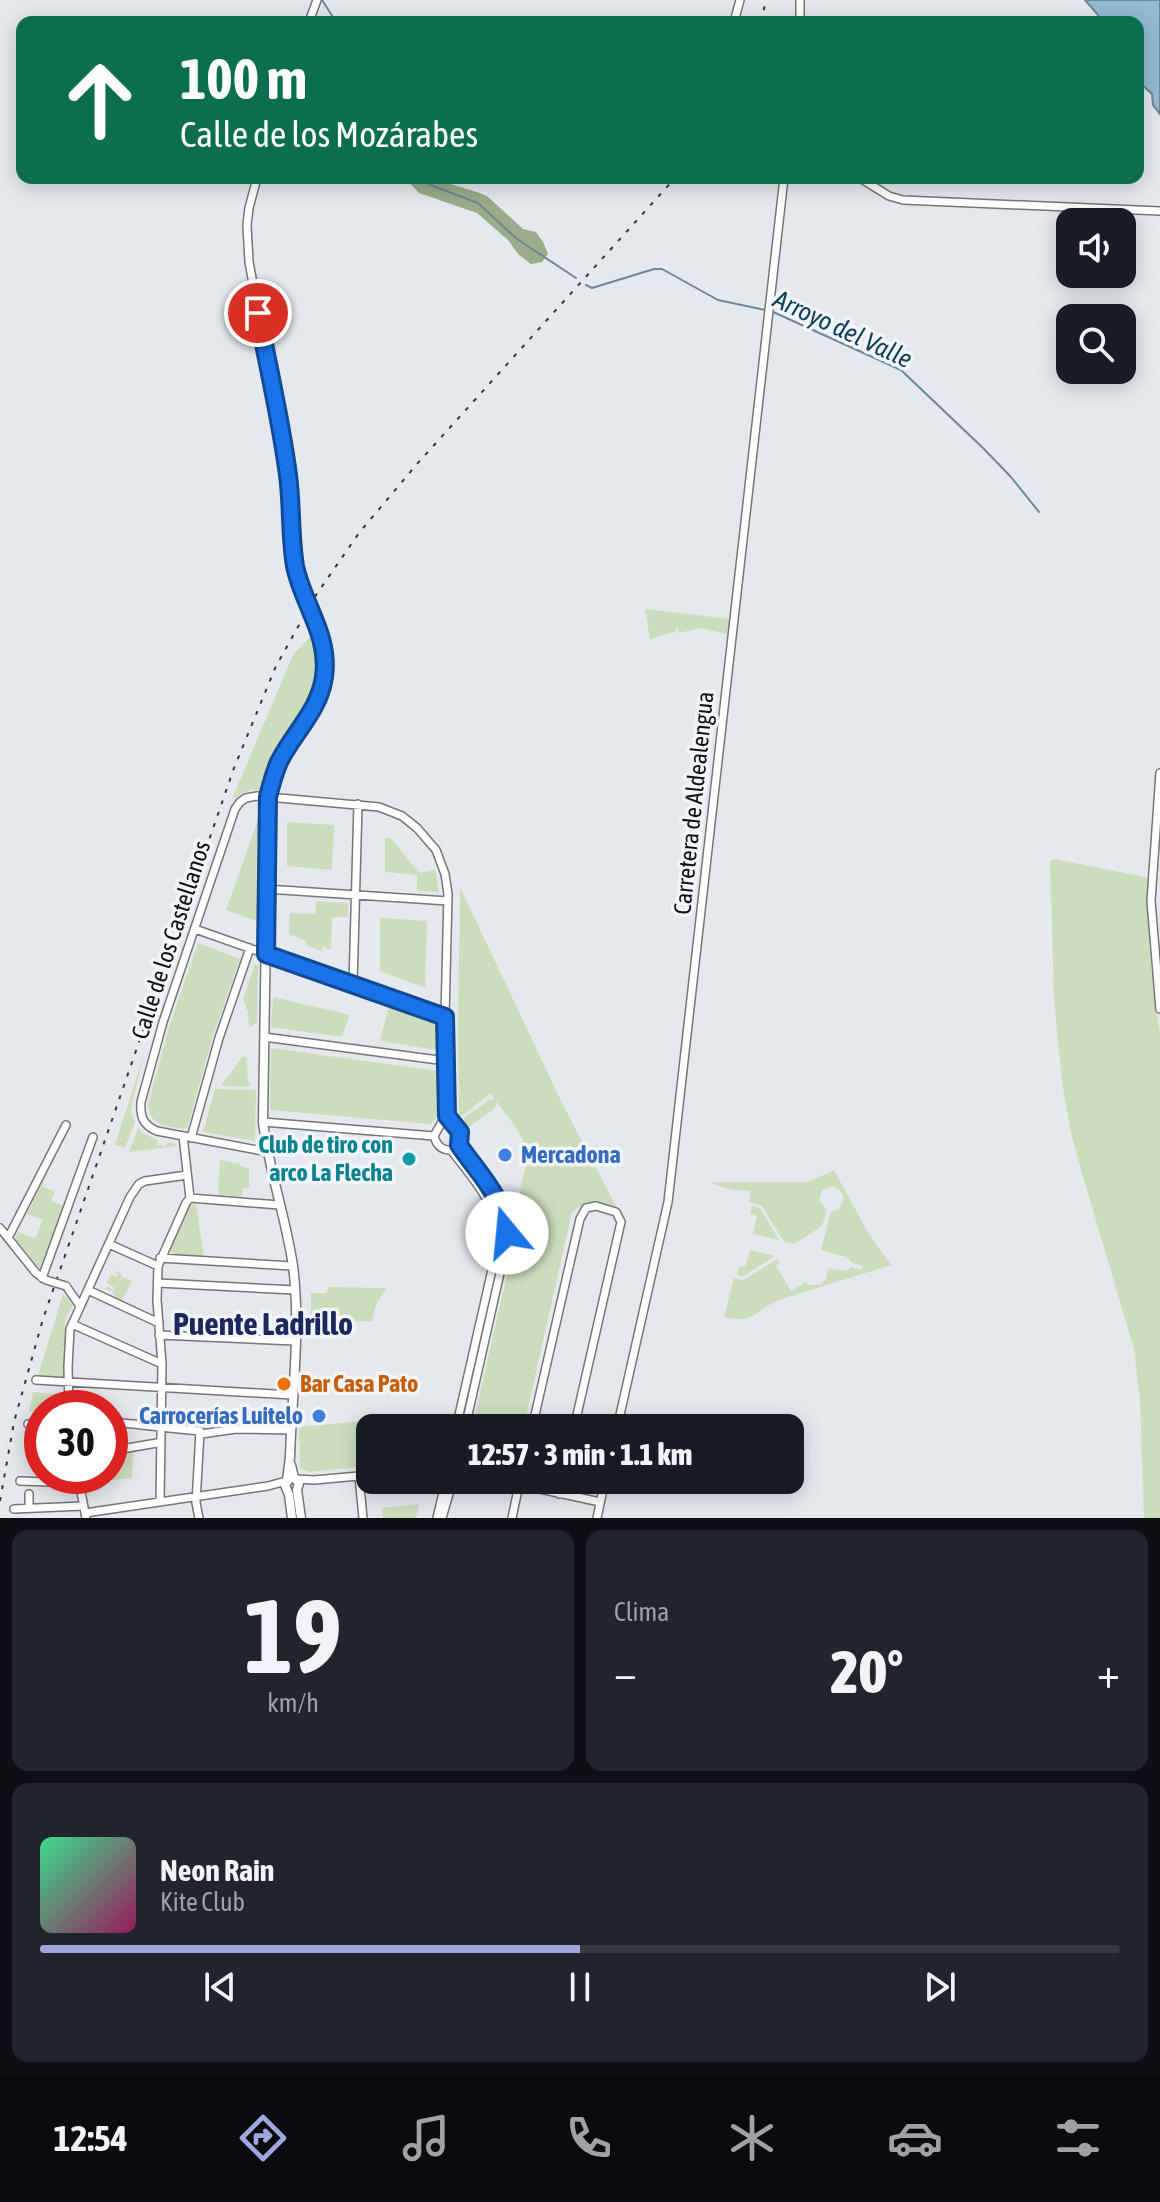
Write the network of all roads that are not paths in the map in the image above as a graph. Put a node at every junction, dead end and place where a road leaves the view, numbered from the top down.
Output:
1 (255, 184) edge
2 (783, 184) edge
3 (870, 184) edge
4 (1159, 210) edge
5 (1160, 773) edge
6 (268, 797) junction
7 (358, 804) junction
8 (1158, 812) edge
9 (266, 889) junction
10 (357, 895) junction
11 (448, 901) junction
12 (195, 929) junction
13 (250, 948) junction
14 (266, 954) junction
15 (353, 985) junction
16 (1160, 1009) edge
17 (445, 1017) junction
18 (264, 1037) junction
19 (446, 1061) junction
20 (447, 1116) junction
21 (263, 1122) junction
22 (66, 1125) dead end
23 (454, 1125) junction
24 (440, 1126) junction
25 (434, 1136) junction
26 (93, 1137) dead end
27 (187, 1137) junction
28 (459, 1145) junction
29 (451, 1150) junction
30 (268, 1152) junction
31 (187, 1175) junction
32 (190, 1198) junction
33 (279, 1205) junction
34 (0, 1229) edge
35 (8, 1238) junction
36 (109, 1244) junction
37 (165, 1248) junction
38 (176, 1258) junction
39 (159, 1262) junction
40 (292, 1266) junction
41 (44, 1279) junction
42 (158, 1283) junction
43 (88, 1290) junction
44 (295, 1290) junction
45 (80, 1306) junction
46 (159, 1323) junction
47 (72, 1324) junction
48 (159, 1335) junction
49 (295, 1341) junction
50 (162, 1364) junction
51 (36, 1380) dead end
52 (68, 1383) junction
53 (161, 1387) junction
54 (68, 1390) edge
55 (292, 1395) junction
56 (459, 1414) edge
57 (468, 1414) edge
58 (535, 1414) edge
59 (577, 1414) edge
60 (620, 1414) edge
61 (128, 1424) edge
62 (161, 1427) junction
63 (291, 1430) junction
64 (200, 1432) junction
65 (157, 1443) dead end
66 (128, 1448) edge
67 (356, 1476) edge
68 (20, 1481) dead end
69 (24, 1481) edge
70 (292, 1484) junction
71 (29, 1494) dead end
72 (361, 1494) edge
73 (444, 1494) edge
74 (448, 1494) edge
75 (517, 1494) edge
76 (559, 1494) edge
77 (602, 1494) edge
78 (198, 1496) junction
79 (160, 1502) junction
80 (600, 1502) junction
81 (130, 1507) junction
82 (29, 1508) junction
83 (14, 1509) dead end
84 (85, 1512) edge
85 (132, 1518) edge
86 (199, 1518) edge
87 (292, 1518) edge
88 (301, 1518) edge
89 (363, 1518) edge
90 (440, 1518) edge
91 (512, 1518) edge
92 (597, 1518) edge

1 - 6 street, bridge
2 - 60 street, Carretera de Aldealengua
3 - 4 street
5 - 8 street
6 - 7 street
6 - 9 main road
6 - 12 street, Calle de los Castellanos
7 - 10 street
7 - 11 street
8 - 16 street
9 - 10 street
9 - 14 main road
10 - 11 street
10 - 15 street
11 - 17 street
12 - 13 street
12 - 27 street, Calle de los Castellanos
13 - 14 street
13 - 27 street
14 - 15 street
14 - 18 main road
15 - 17 street
17 - 19 street
18 - 19 street
18 - 21 main road
19 - 20 street
20 - 23 street
20 - 24 street
21 - 25 street
21 - 30 main road
22 - 35 street
23 - 24 street
23 - 28 street
24 - 25 street
25 - 29 street
26 - 41 street
27 - 30 street
27 - 31 street
28 - 29 street
28 - 57 street
29 - 56 street
30 - 33 main road
31 - 32 street
31 - 36 street
32 - 33 street
32 - 37 street
33 - 40 main road
34 - 35 street
35 - 41 street
36 - 39 street
36 - 43 street
37 - 38 street
37 - 39 street
38 - 39 street
38 - 40 street
39 - 42 street
40 - 44 main road
41 - 45 street, bridge
42 - 44 street
42 - 46 street
43 - 45 street
43 - 46 street
44 - 49 main road
45 - 47 street
46 - 48 street
47 - 50 street
47 - 52 street
48 - 49 street
48 - 50 street
49 - 55 main road
50 - 53 street
51 - 52 street
52 - 53 street
52 - 54 street
53 - 55 street
53 - 62 street
55 - 63 main road
58 - 59 street
61 - 62 street
62 - 64 street
62 - 79 street
63 - 64 street
63 - 70 main road
64 - 78 street
65 - 66 street
67 - 70 street
68 - 69 street
70 - 78 street
70 - 87 main road
70 - 88 main road
71 - 82 street
72 - 89 street
73 - 90 street
74 - 90 street
75 - 91 street
76 - 80 street
77 - 80 street
78 - 79 street
78 - 86 street
79 - 81 street
80 - 92 street
81 - 84 street
81 - 85 street
82 - 83 street
82 - 84 street

